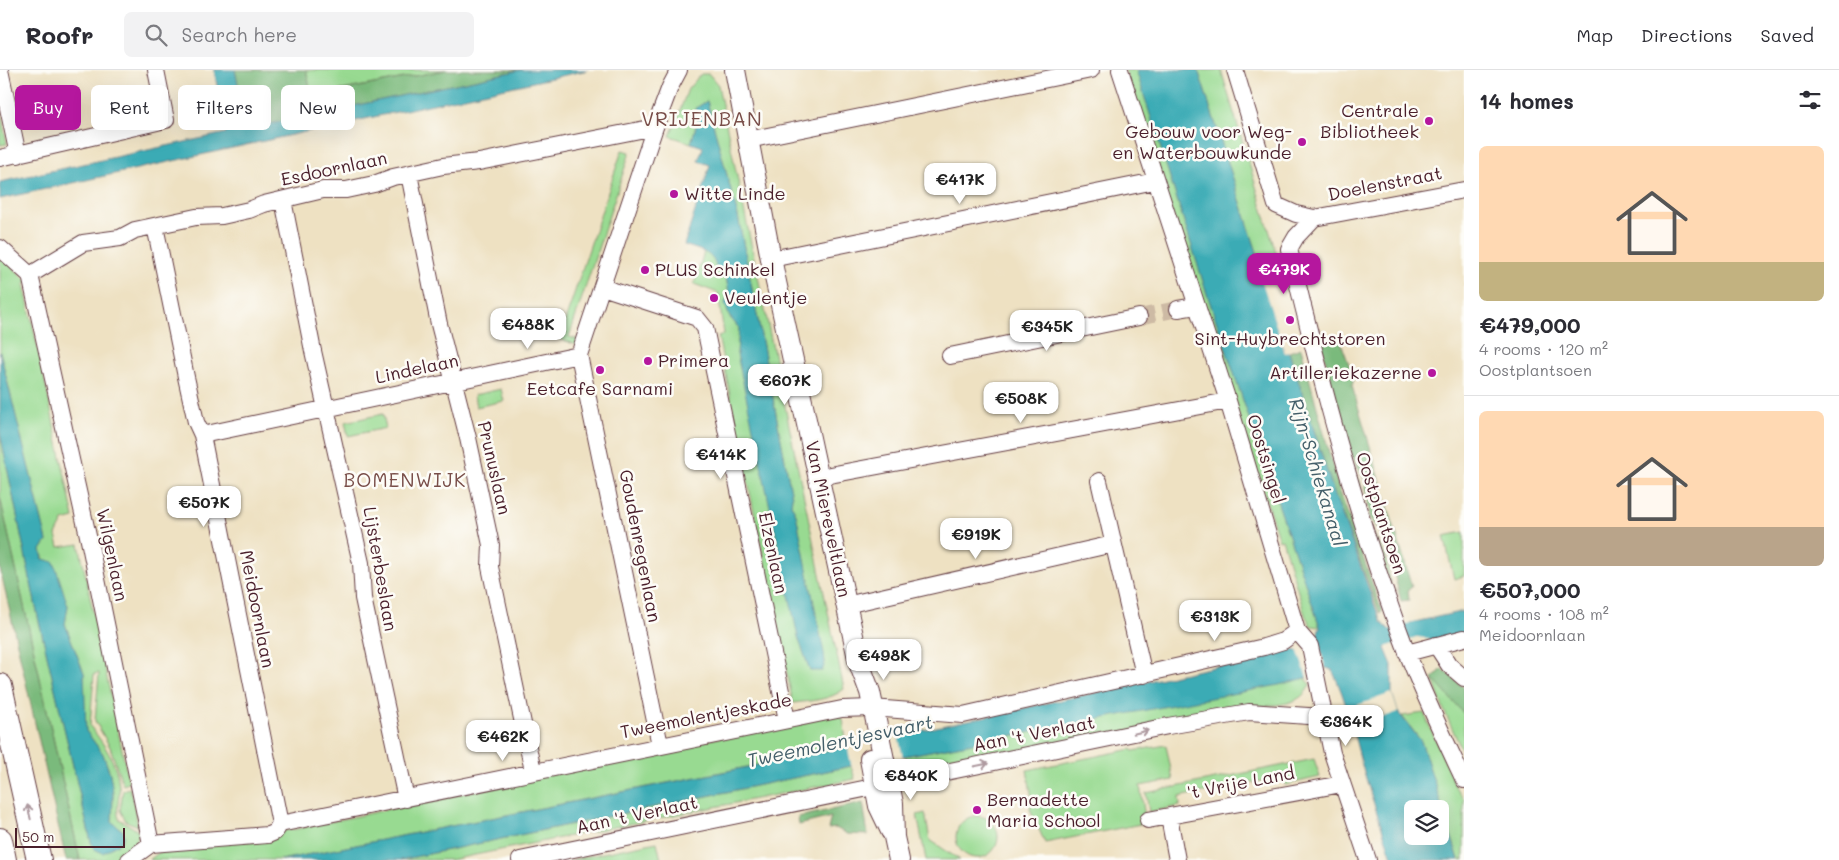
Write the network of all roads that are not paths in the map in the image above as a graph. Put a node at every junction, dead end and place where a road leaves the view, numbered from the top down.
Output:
1 (0, 70) edge
2 (156, 70) edge
3 (680, 70) edge
4 (726, 70) edge
5 (736, 70) edge
6 (1091, 70) edge
7 (1120, 70) edge
8 (1235, 70) edge
9 (655, 127) junction
10 (748, 140) junction
11 (18, 154) junction
12 (0, 158) edge
13 (409, 174) junction
14 (1155, 181) junction
15 (1464, 190) edge
16 (283, 200) junction
17 (1314, 218) junction
18 (155, 226) junction
19 (0, 248) edge
20 (1290, 249) joint
21 (771, 259) junction
22 (30, 275) junction
23 (602, 287) junction
24 (1196, 306) junction
25 (1178, 309) tunnel mouth
26 (1139, 317) tunnel mouth
27 (580, 355) junction
28 (950, 356) dead end
29 (453, 382) junction
30 (1228, 400) junction
31 (327, 409) junction
32 (202, 436) junction
33 (819, 477) junction
34 (1098, 481) dead end
35 (1113, 544) junction
36 (846, 604) junction
37 (1297, 631) junction
38 (1464, 638) edge
39 (1402, 639) junction
40 (1436, 644) junction
41 (1144, 675) junction
42 (1464, 678) edge
43 (0, 686) edge
44 (865, 708) junction
45 (1323, 718) junction
46 (787, 720) junction
47 (660, 745) junction
48 (533, 771) junction
49 (880, 778) junction
50 (1464, 780) edge
51 (1342, 784) junction
52 (406, 799) junction
53 (1169, 817) junction
54 (1148, 820) dead end
55 (280, 824) junction
56 (0, 840) edge
57 (151, 844) junction
58 (4, 860) edge
59 (40, 860) edge
60 (129, 860) edge
61 (520, 860) edge
62 (899, 860) edge
63 (1177, 860) edge
64 (1368, 860) edge

1 - 11 street
2 - 11 street
3 - 9 street
4 - 10 main road, Van Miereveltlaan
5 - 10 main road, Van Miereveltlaan
6 - 10 street
7 - 14 street, Oostsingel
8 - 17 street, Doelenstraat
9 - 13 street, Esdoornlaan
9 - 23 street
10 - 21 main road, Van Miereveltlaan
11 - 12 street
13 - 16 street, Esdoornlaan
13 - 29 street, Prunuslaan
14 - 21 street
14 - 24 street, Oostsingel
15 - 17 street, Doelenstraat
16 - 18 street, Esdoornlaan
16 - 31 street, Lijsterbeslaan
17 - 20 street, Doelenstraat
18 - 22 street, Esdoornlaan
18 - 32 street, Meidoornlaan
19 - 22 street
20 - 39 street, Oostplantsoen
21 - 33 main road, Van Miereveltlaan
22 - 57 street, Wilgenlaan
23 - 27 street
23 - 46 street, Elzenlaan
24 - 25 street
24 - 30 street, Oostsingel
26 - 28 street
27 - 29 street, Lindelaan
27 - 47 street, Goudenregenlaan
29 - 31 street, Lindelaan
29 - 48 street, Prunuslaan
30 - 33 street
30 - 37 street, Oostsingel
31 - 32 street, Lindelaan
31 - 52 street, Lijsterbeslaan
32 - 55 street, Meidoornlaan
33 - 36 main road, Van Miereveltlaan
34 - 35 street
35 - 36 street
35 - 41 street
36 - 44 main road, Van Miereveltlaan
37 - 41 street, Tweemolentjeskade
37 - 45 street, Oostsingel
38 - 40 street
39 - 40 street
39 - 50 street, Oostplantsoen
40 - 42 street
41 - 44 street, Tweemolentjeskade
59 -> 43 highway
44 - 46 street, Tweemolentjeskade
44 - 49 main road, Van Miereveltlaan
49 -> 45 street, Aan 't Verlaat
45 - 51 street, Oostsingel
46 - 47 street, Tweemolentjeskade
47 - 48 street, Tweemolentjeskade
48 - 52 street, Tweemolentjeskade
49 - 61 street, Aan 't Verlaat
49 - 62 main road, Van Miereveltlaan
51 - 53 street, 't Vrije Land
51 - 64 street, Oostsingel
52 - 55 street, Tweemolentjeskade
53 - 54 street, 't Vrije Land
53 - 63 street
55 - 57 street, Tweemolentjeskade
56 - 58 highway
57 - 60 street

